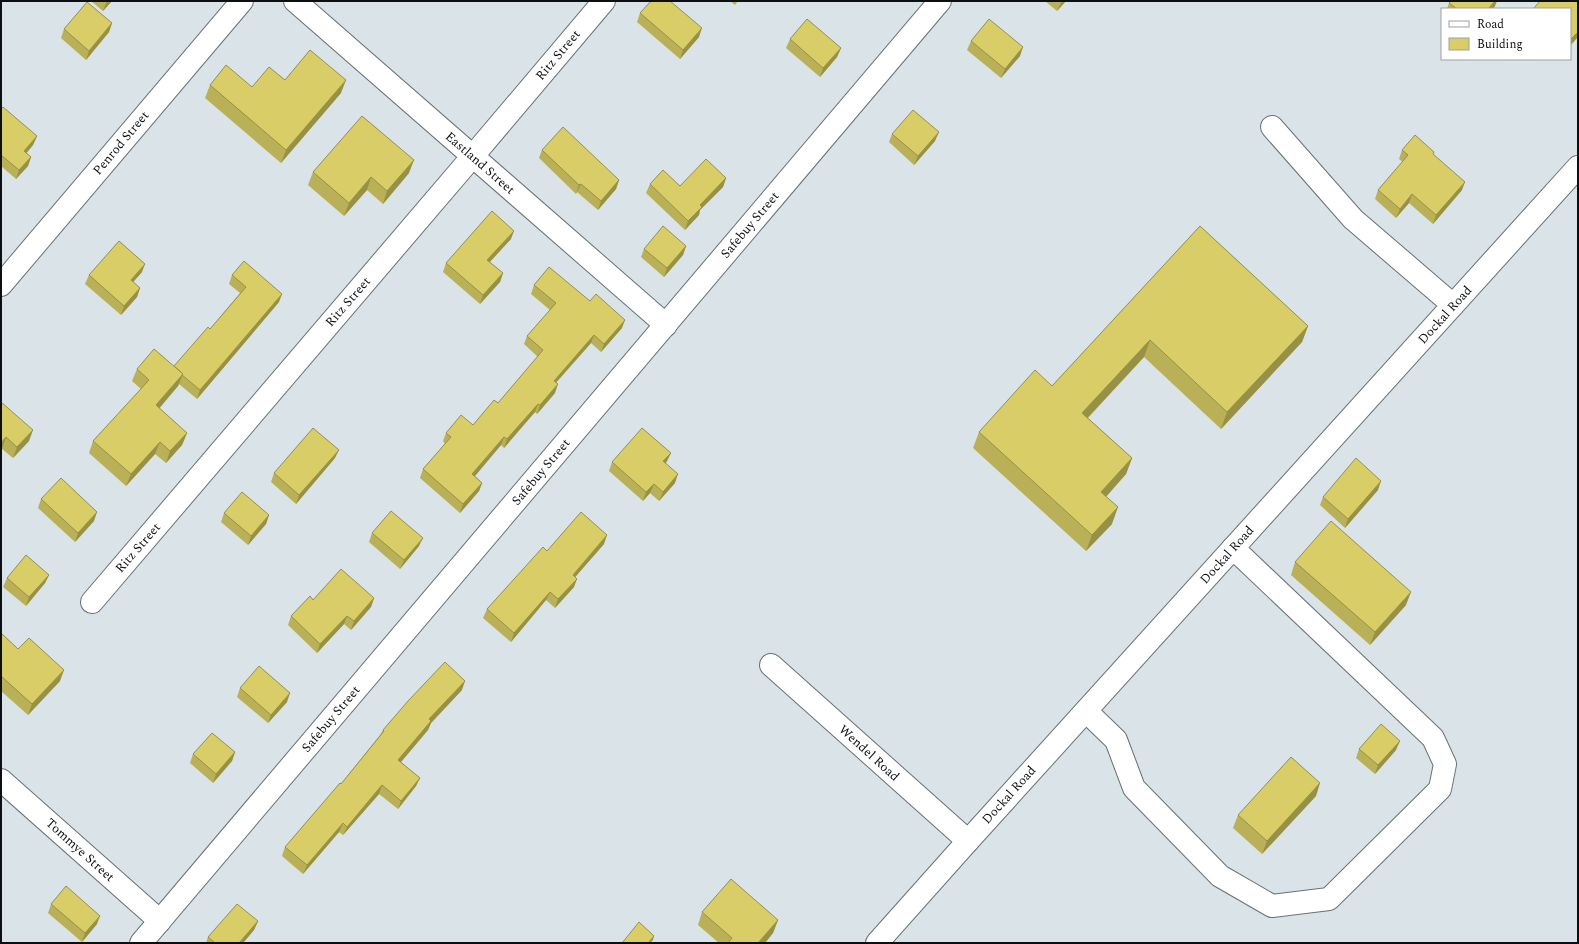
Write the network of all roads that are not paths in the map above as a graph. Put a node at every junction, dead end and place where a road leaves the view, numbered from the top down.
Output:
1 (242, 1) edge
2 (295, 1) edge
3 (604, 1) edge
4 (940, 1) edge
5 (1272, 127) dead end
6 (472, 157) junction
7 (1578, 167) edge
8 (1, 285) edge
9 (1453, 305) junction
10 (666, 325) junction
11 (1233, 548) junction
12 (92, 602) dead end
13 (771, 666) dead end
14 (1086, 711) junction
15 (1, 780) edge
16 (968, 841) junction
17 (160, 921) junction
18 (141, 943) edge
19 (877, 943) edge

1 - 8 street, Penrod Street
2 - 6 street, Eastland Street
3 - 6 street, Ritz Street
4 - 10 street, Safebuy Street
5 - 9 street
6 - 10 street, Eastland Street
6 - 12 street, Ritz Street
7 - 9 street, Dockal Road
9 - 11 street, Dockal Road
10 - 17 street, Safebuy Street
11 - 14 street, Dockal Road
11 - 14 street
13 - 16 street, Wendel Road
14 - 16 street, Dockal Road
15 - 17 street, Tommye Street
16 - 19 street, Dockal Road
17 - 18 street, Safebuy Street

